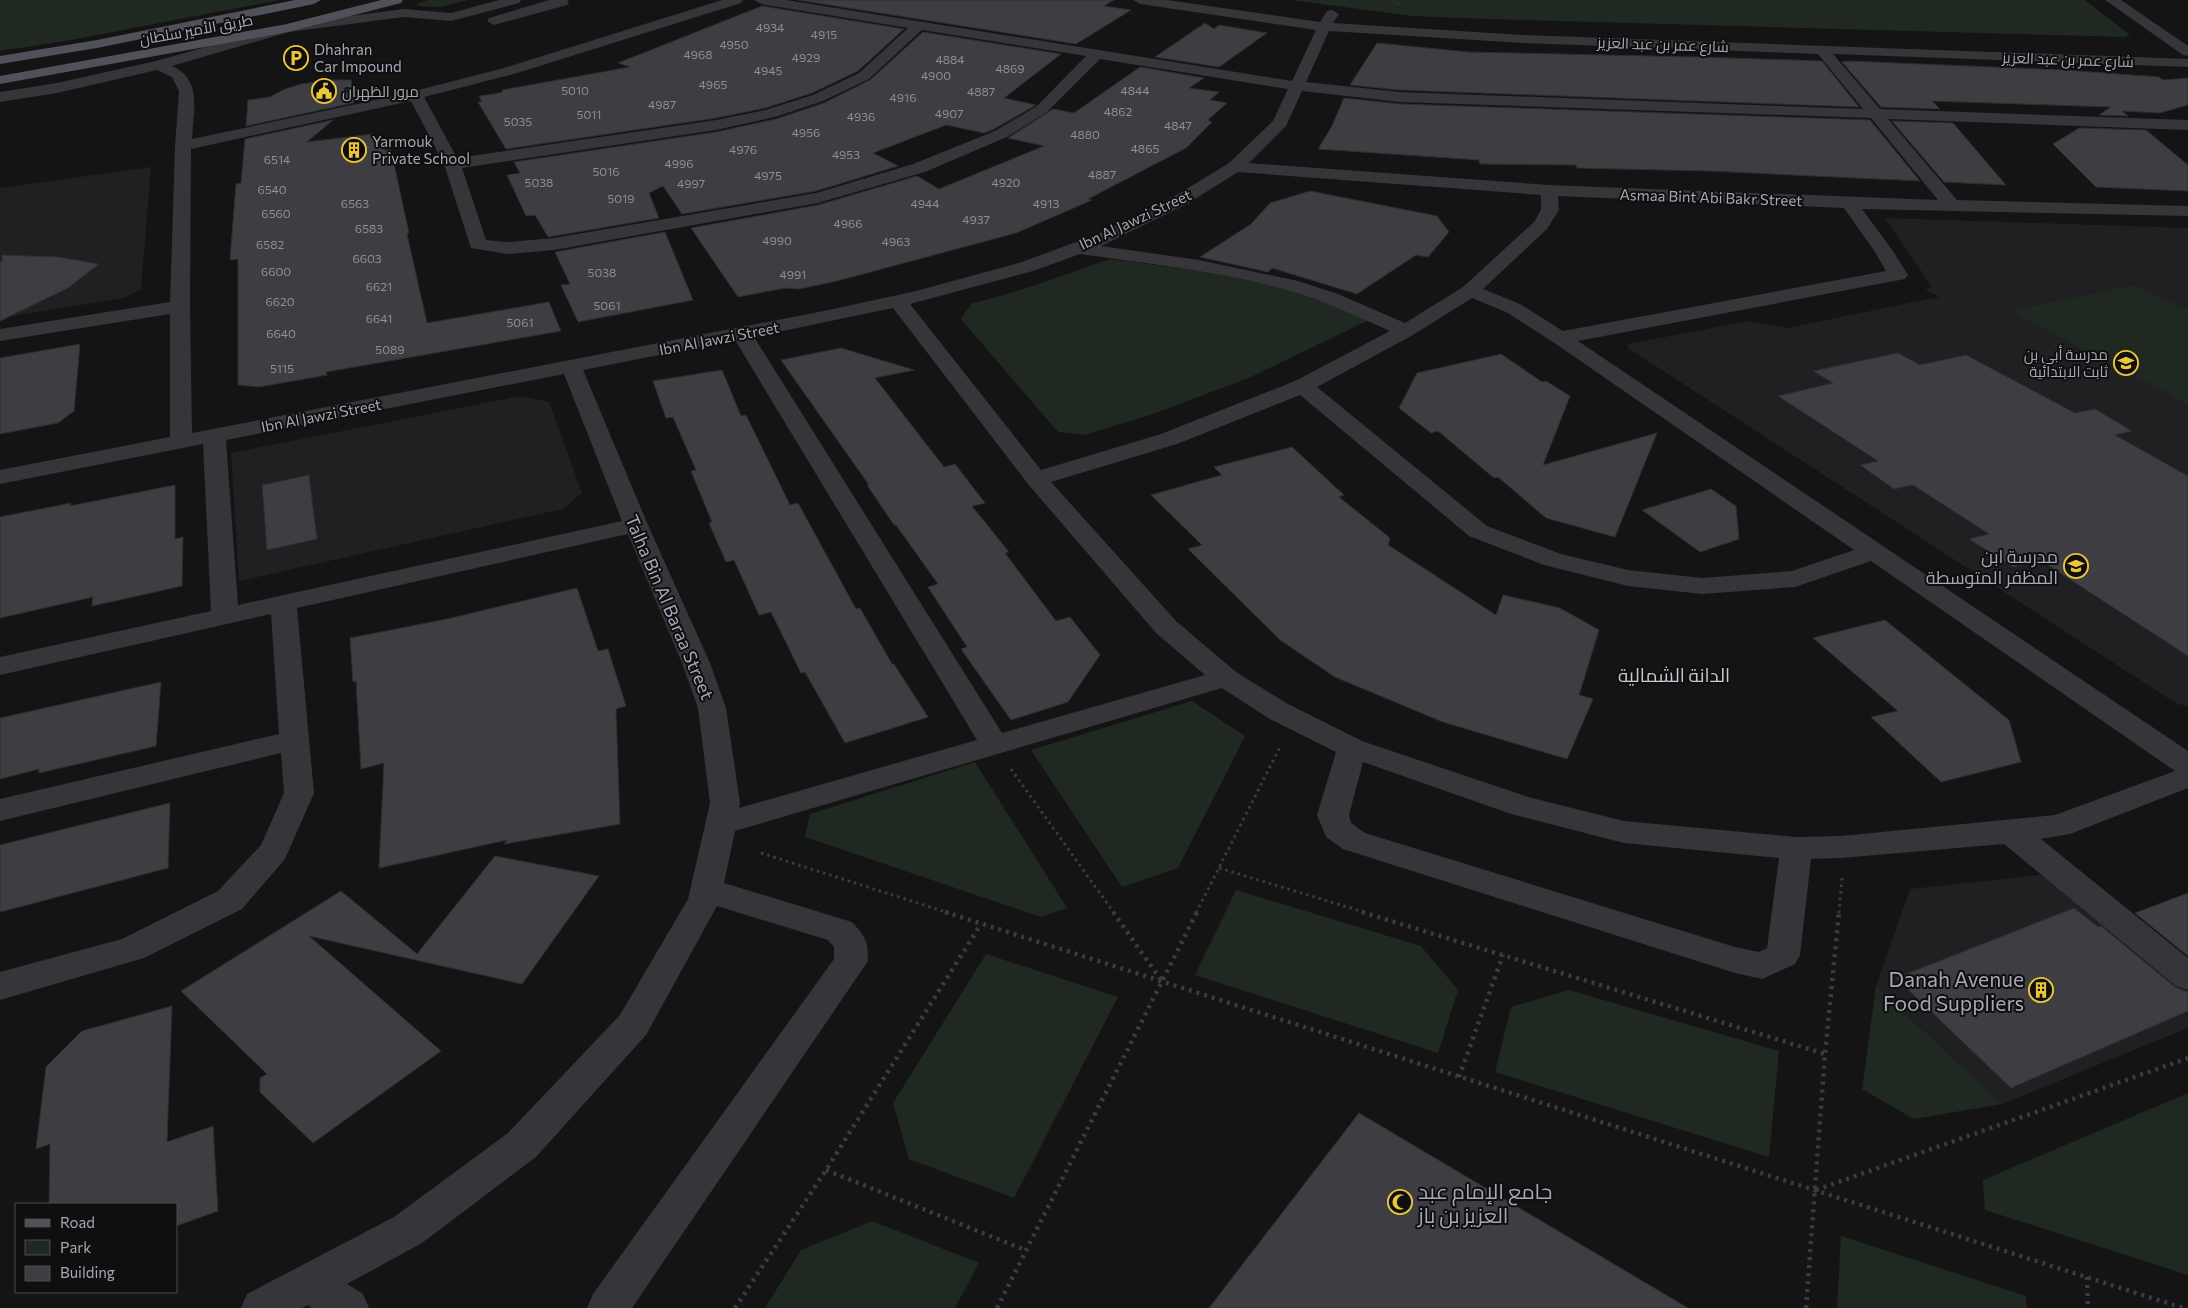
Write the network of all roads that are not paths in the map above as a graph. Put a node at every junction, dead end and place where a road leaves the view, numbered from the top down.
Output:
1 (314, 0) edge
2 (396, 0) edge
3 (514, 0) edge
4 (556, 0) edge
5 (736, 0) edge
6 (760, 0) edge
7 (1140, 0) edge
8 (1235, 0) edge
9 (2112, 0) edge
10 (1318, 16) junction
11 (451, 17) junction
12 (918, 26) junction
13 (288, 28) junction
14 (1822, 50) junction
15 (1096, 54) junction
16 (2187, 54) edge
17 (0, 60) edge
18 (159, 65) junction
19 (0, 80) edge
20 (1297, 86) junction
21 (415, 95) junction
22 (0, 97) edge
23 (1875, 114) junction
24 (2188, 125) edge
25 (183, 146) junction
26 (452, 164) junction
27 (1235, 167) junction
28 (1549, 190) junction
29 (1849, 203) junction
30 (1952, 205) junction
31 (2188, 211) edge
32 (1077, 248) junction
33 (1470, 291) junction
34 (898, 301) junction
35 (180, 306) junction
36 (1406, 331) junction
37 (741, 333) junction
38 (0, 335) edge
39 (1560, 338) junction
40 (571, 366) junction
41 (1302, 386) junction
42 (214, 436) junction
43 (181, 442) junction
44 (0, 477) edge
45 (1036, 478) junction
46 (636, 525) junction
47 (1875, 551) junction
48 (283, 603) junction
49 (225, 616) junction
50 (0, 666) edge
51 (1226, 678) junction
52 (293, 740) junction
53 (994, 744) junction
54 (1352, 748) junction
55 (2188, 765) edge
56 (2188, 777) edge
57 (0, 810) edge
58 (721, 824) junction
59 (2011, 832) junction
60 (1796, 848) junction
61 (706, 890) junction
62 (2188, 977) edge
63 (0, 986) edge
64 (310, 1283) junction
65 (262, 1308) edge
66 (348, 1308) edge
67 (608, 1308) edge

1 - 17 main road, طريق الأمير سلطان
2 - 13 main road, طريق الأمير سلطان
3 - 11 street
4 - 11 street
5 - 21 street
6 - 12 street
7 - 10 street, شارع عمر بن عبد العزيز
8 - 10 street
9 - 16 street
10 - 14 street, شارع عمر بن عبد العزيز
10 - 16 street
10 - 20 street, Ibn Al Jawzi Street
11 - 13 street
12 - 15 street
12 - 26 street
13 - 18 street
13 - 19 main road, طريق الأمير سلطان
14 - 16 street, شارع عمر بن عبد العزيز
14 - 23 street
15 - 20 street
15 - 26 street
18 - 22 street
18 - 25 street
20 - 23 street
20 - 27 street, Ibn Al Jawzi Street
21 - 25 street
21 - 26 street
23 - 24 street
23 - 30 street
25 - 35 street
27 - 28 street, Asmaa Bint Abi Bakr Street
27 - 32 street, Ibn Al Jawzi Street
28 - 29 street, Asmaa Bint Abi Bakr Street
28 - 33 street
29 - 30 street, Asmaa Bint Abi Bakr Street
29 - 39 street
30 - 31 street, Asmaa Bint Abi Bakr Street
32 - 34 street, Ibn Al Jawzi Street
32 - 36 street
33 - 36 street
33 - 39 street
34 - 37 street, Ibn Al Jawzi Street
34 - 45 street
35 - 38 street
35 - 43 street
36 - 41 street
37 - 40 street, Ibn Al Jawzi Street
37 - 53 street
39 - 47 street
40 - 42 street, Ibn Al Jawzi Street
40 - 46 street, Talha Bin Al Baraa Street
41 - 45 street
41 - 47 street
42 - 43 street, Ibn Al Jawzi Street
42 - 49 street
43 - 44 street, Ibn Al Jawzi Street
45 - 51 street
46 - 48 street
46 - 58 street, Talha Bin Al Baraa Street
47 - 55 street
48 - 49 street
48 - 52 street
49 - 50 street
51 - 53 street
51 - 54 street
52 - 57 street
52 - 63 street
53 - 58 street
54 - 60 street
54 - 60 street
56 - 59 street
58 - 61 street, Talha Bin Al Baraa Street
59 - 60 street
59 - 62 street
61 - 64 street, Talha Bin Al Baraa Street
61 - 67 street
64 - 65 street, Talha Bin Al Baraa Street
64 - 66 street

